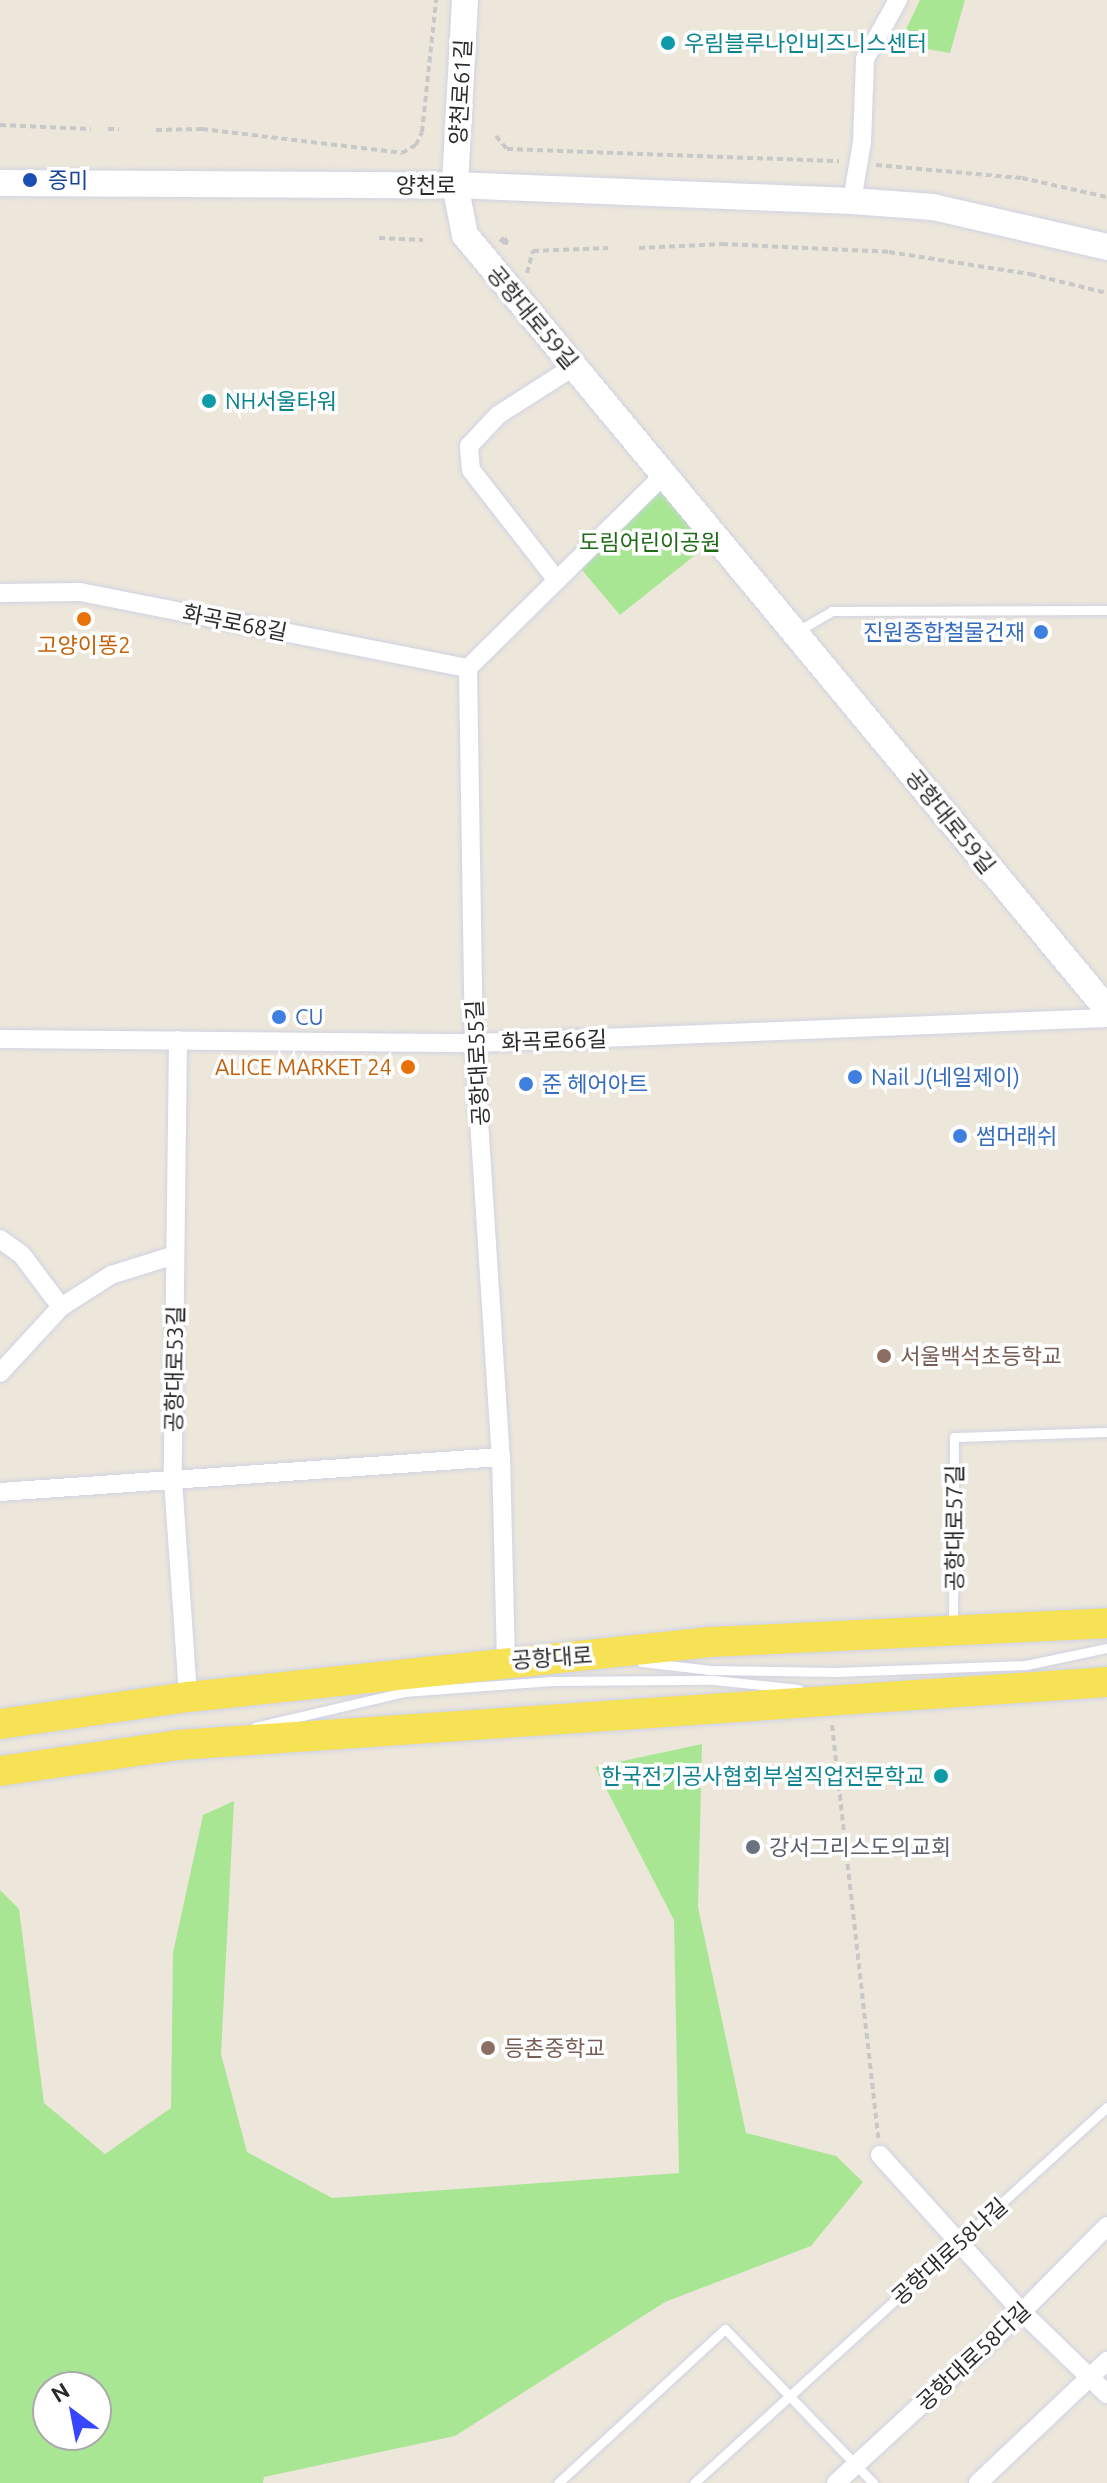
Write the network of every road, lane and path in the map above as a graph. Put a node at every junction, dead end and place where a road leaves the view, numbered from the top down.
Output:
1 (436, 0) edge
2 (465, 0) edge
3 (898, 0) edge
4 (0, 125) edge
5 (91, 129) dead end
6 (108, 129) dead end
7 (119, 129) dead end
8 (156, 130) dead end
9 (496, 136) dead end
10 (844, 161) dead end
11 (872, 164) dead end
12 (0, 183) edge
13 (455, 185) junction
14 (1107, 197) edge
15 (852, 201) junction
16 (379, 238) dead end
17 (423, 240) dead end
18 (1107, 247) edge
19 (608, 248) dead end
20 (639, 248) dead end
21 (533, 251) dead end
22 (1107, 293) edge
23 (573, 367) junction
24 (665, 474) junction
25 (556, 579) junction
26 (0, 593) edge
27 (1107, 610) edge
28 (796, 632) junction
29 (468, 668) junction
30 (1107, 1009) edge
31 (1107, 1018) edge
32 (0, 1039) edge
33 (178, 1040) junction
34 (474, 1043) junction
35 (0, 1239) edge
36 (175, 1255) junction
37 (61, 1307) junction
38 (0, 1373) edge
39 (1107, 1432) edge
40 (501, 1457) junction
41 (173, 1480) junction
42 (0, 1492) edge
43 (1107, 1623) edge
44 (953, 1627) junction
45 (1107, 1648) edge
46 (584, 1656) junction
47 (506, 1661) junction
48 (1107, 1682) edge
49 (864, 1696) junction
50 (188, 1697) junction
51 (829, 1699) junction
52 (0, 1724) edge
53 (178, 1745) junction
54 (0, 1771) edge
55 (1107, 2107) edge
56 (880, 2155) joint
57 (1107, 2226) edge
58 (961, 2240) junction
59 (1022, 2312) junction
60 (1107, 2361) edge
61 (1089, 2381) junction
62 (1107, 2394) edge
63 (791, 2396) junction
64 (856, 2464) junction
65 (558, 2483) edge
66 (694, 2483) edge
67 (836, 2483) edge
68 (873, 2483) edge
69 (978, 2483) edge

1 - 8 path
2 - 13 main road, 양천로61길
3 - 15 street
4 - 5 path
6 - 7 path
9 - 10 path
11 - 14 path
12 - 13 main road, 양천로
13 - 15 main road, 양천로
13 - 23 main road, 공항대로59길
15 - 18 main road, 양천로
16 - 17 path
19 - 21 path
20 - 22 path
23 - 24 main road, 공항대로59길
23 - 25 street
24 - 25 street
24 - 28 main road, 공항대로59길
25 - 29 street
26 - 29 street, 화곡로68길
27 - 28 lane
28 - 30 main road, 공항대로59길
29 - 34 street, 공항대로55길
31 - 34 street, 화곡로66길
32 - 33 street, 화곡로66길
33 - 34 street, 화곡로66길
33 - 36 street, 공항대로53길
34 - 40 street, 공항대로55길
35 - 37 street
36 - 37 street
36 - 41 street, 공항대로53길
37 - 38 street
39 - 44 lane, 공항대로57길
40 - 41 street
40 - 47 street, 공항대로55길
41 - 42 street
41 - 50 street, 공항대로53길
43 - 44 main road, 공항대로
44 - 46 main road, 공항대로
45 - 46 lane
46 - 47 main road, 공항대로
47 - 50 main road, 공항대로
48 - 49 main road
49 - 51 main road
49 - 53 lane
50 - 52 main road, 공항대로
51 - 53 main road
51 - 56 path
53 - 54 main road
55 - 58 lane, 공항대로58나길
56 - 58 street
57 - 59 street, 공항대로58다길
58 - 59 street
58 - 63 lane, 공항대로58나길
59 - 61 street
59 - 64 street, 공항대로58다길
60 - 61 street
61 - 62 street
61 - 69 street
63 - 64 lane
63 - 65 lane
63 - 66 lane, 공항대로58나길
64 - 67 street, 공항대로58다길
64 - 68 lane

